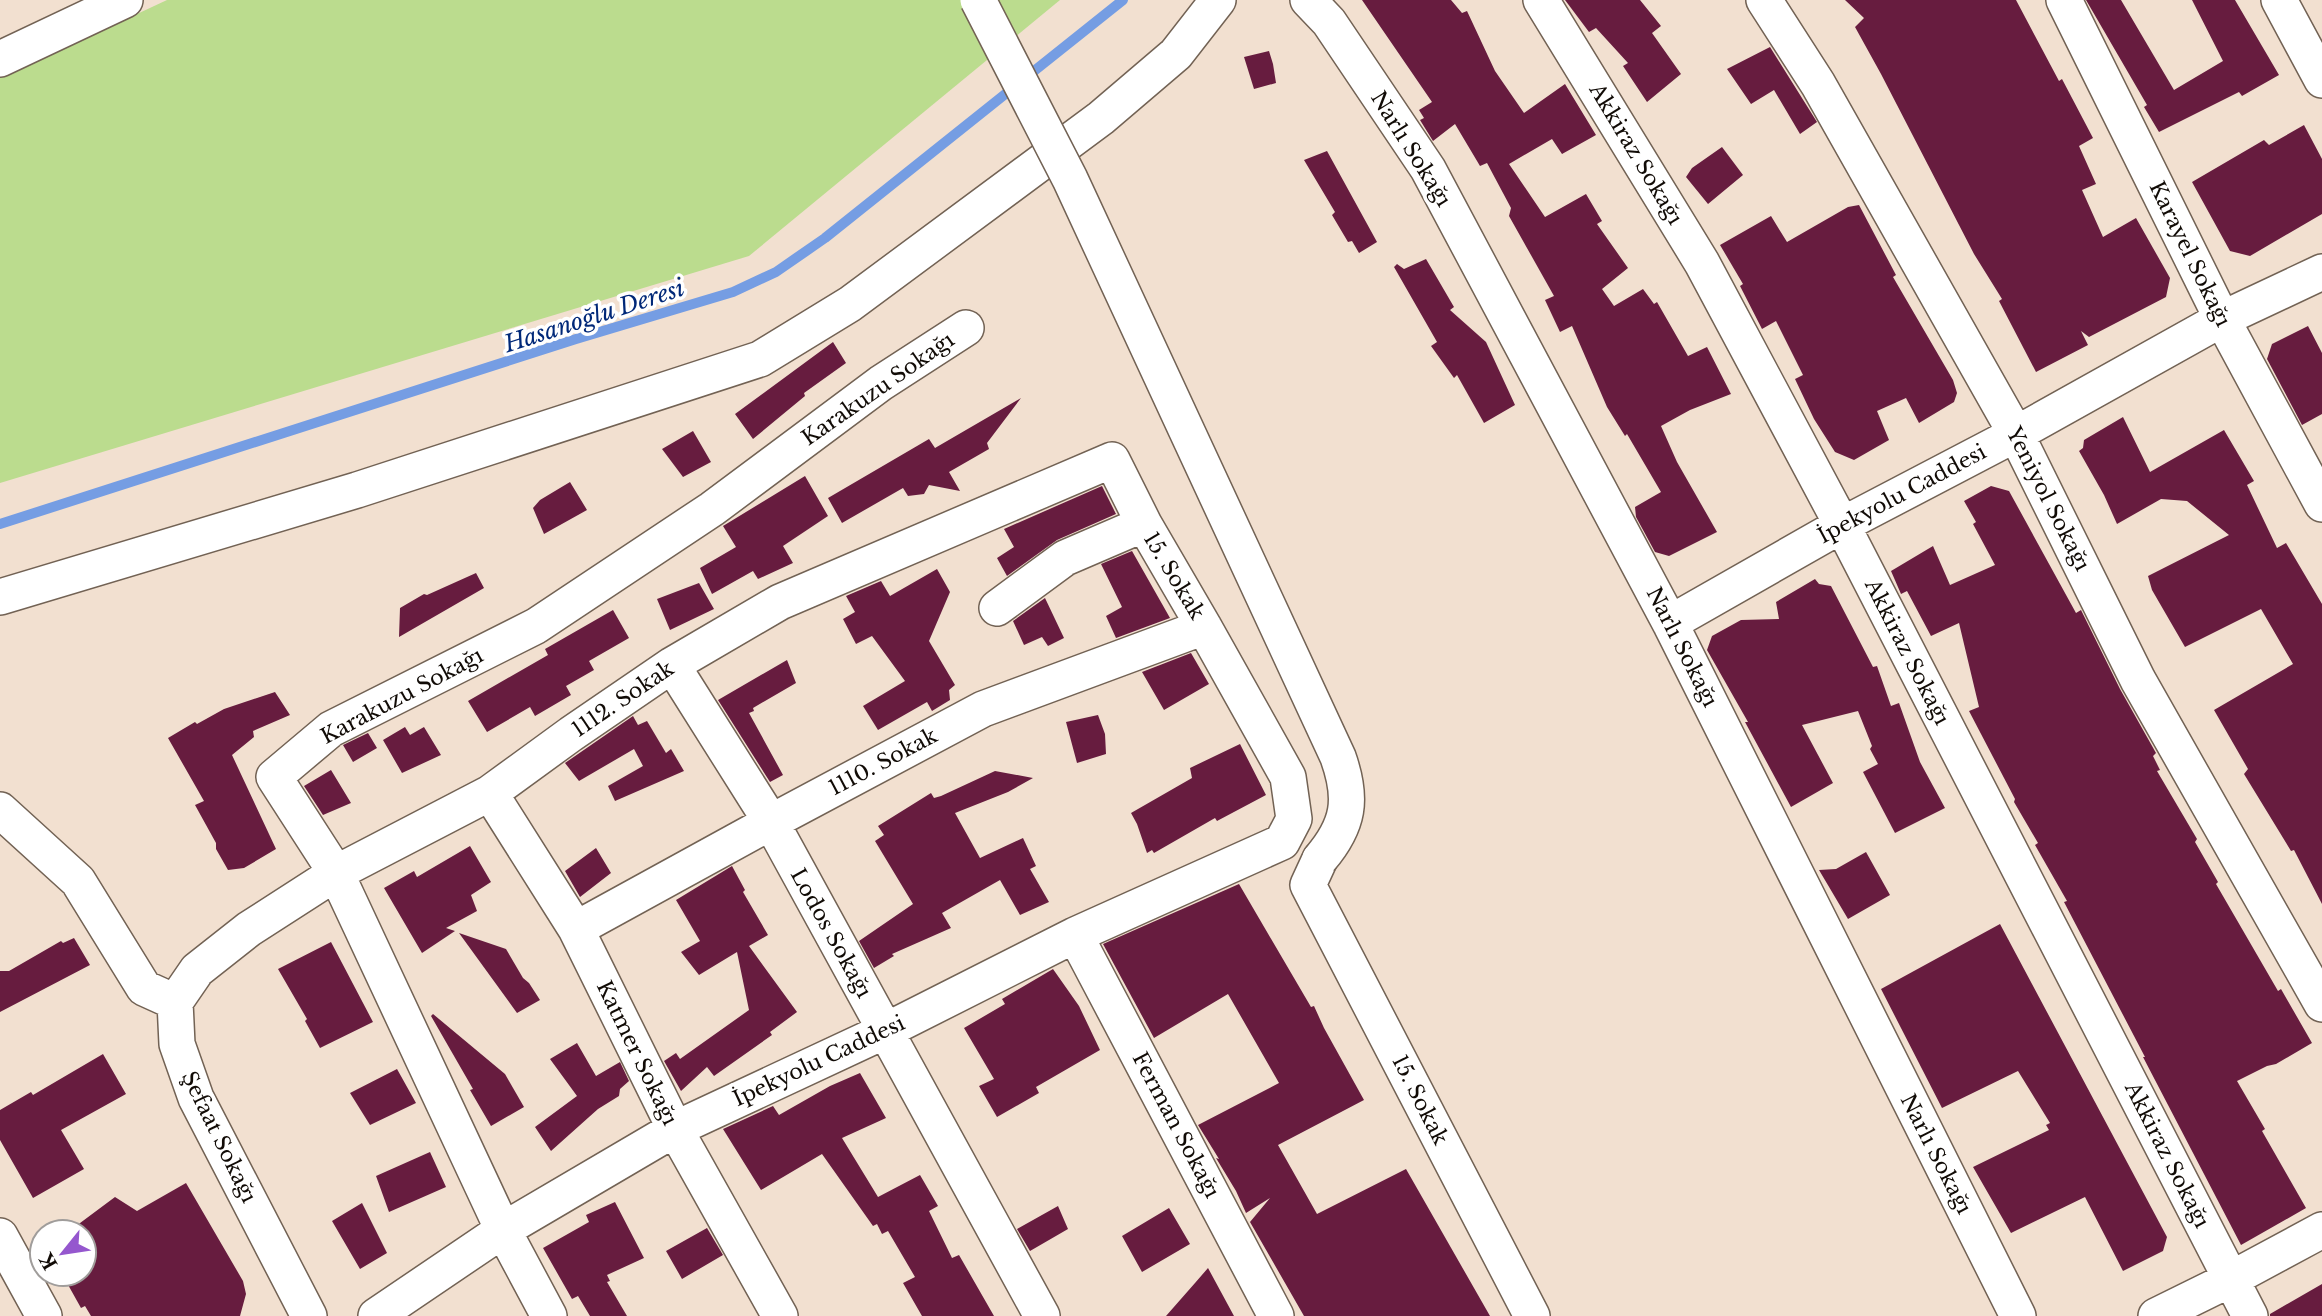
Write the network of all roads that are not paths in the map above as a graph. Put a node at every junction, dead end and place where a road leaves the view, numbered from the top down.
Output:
1 (125, 0) edge
2 (978, 0) edge
3 (1218, 0) edge
4 (1308, 0) edge
5 (1541, 0) edge
6 (1764, 0) edge
7 (2064, 0) edge
8 (2279, 0) edge
9 (0, 59) edge
10 (2322, 80) edge
11 (2322, 272) edge
12 (2221, 319) junction
13 (966, 328) dead end
14 (2015, 434) junction
15 (1112, 460) joint
16 (2322, 505) edge
17 (1143, 524) junction
18 (1842, 525) junction
19 (0, 597) edge
20 (997, 608) dead end
21 (1670, 623) junction
22 (1205, 626) junction
23 (672, 665) junction
24 (490, 793) junction
25 (0, 810) edge
26 (771, 822) junction
27 (1282, 842) joint
28 (336, 873) junction
29 (576, 929) junction
30 (1075, 935) junction
31 (175, 1002) junction
32 (2322, 1004) edge
33 (884, 1031) junction
34 (675, 1129) junction
35 (503, 1230) junction
36 (2322, 1230) edge
37 (0, 1236) edge
38 (2231, 1279) junction
39 (44, 1316) edge
40 (309, 1316) edge
41 (376, 1316) edge
42 (549, 1316) edge
43 (780, 1316) edge
44 (1042, 1316) edge
45 (1276, 1316) edge
46 (1532, 1316) edge
47 (2018, 1316) edge
48 (2156, 1316) edge
49 (2250, 1316) edge

1 - 9 street
2 - 46 street, 15. Sokak, bridge
3 - 19 street
4 - 21 street, Narlı Sokağı
5 - 18 street, Akkiraz Sokağı
6 - 14 street, Yeniyol Sokağı
7 - 12 street, Karayel Sokağı
8 - 10 street
11 - 12 street, İpekyolu Caddesi
12 - 14 street, İpekyolu Caddesi
12 - 16 street, Karayel Sokağı
13 - 28 street, Karakuzu Sokağı
14 - 18 street, İpekyolu Caddesi
14 - 32 street, Yeniyol Sokağı
15 - 17 street, 15. Sokak
15 - 23 street, 1112. Sokak
17 - 20 street
17 - 22 street, 15. Sokak
18 - 21 street, İpekyolu Caddesi
18 - 38 street, Akkiraz Sokağı
21 - 47 street, Narlı Sokağı
22 - 26 street, 1110. Sokak
22 - 27 street, 15. Sokak
23 - 24 street, 1112. Sokak
23 - 26 street, Lodos Sokağı
24 - 28 street, 1112. Sokak
24 - 29 street, Katmer Sokağı
25 - 31 street
26 - 29 street, 1110. Sokak
26 - 33 street, Lodos Sokağı
27 - 30 street, İpekyolu Caddesi
28 - 31 street, 1112. Sokak
28 - 35 street, Karakuzu Sokağı
29 - 34 street, Katmer Sokağı
30 - 33 street, İpekyolu Caddesi
30 - 45 street, Ferman Sokağı
31 - 40 street, Şefaat Sokağı
33 - 34 street, İpekyolu Caddesi
33 - 44 street, Lodos Sokağı
34 - 35 street, İpekyolu Caddesi
34 - 43 street, Katmer Sokağı
35 - 41 street, İpekyolu Caddesi
35 - 42 street, Karakuzu Sokağı
36 - 38 street
37 - 39 street
38 - 48 street
38 - 49 street, Akkiraz Sokağı

